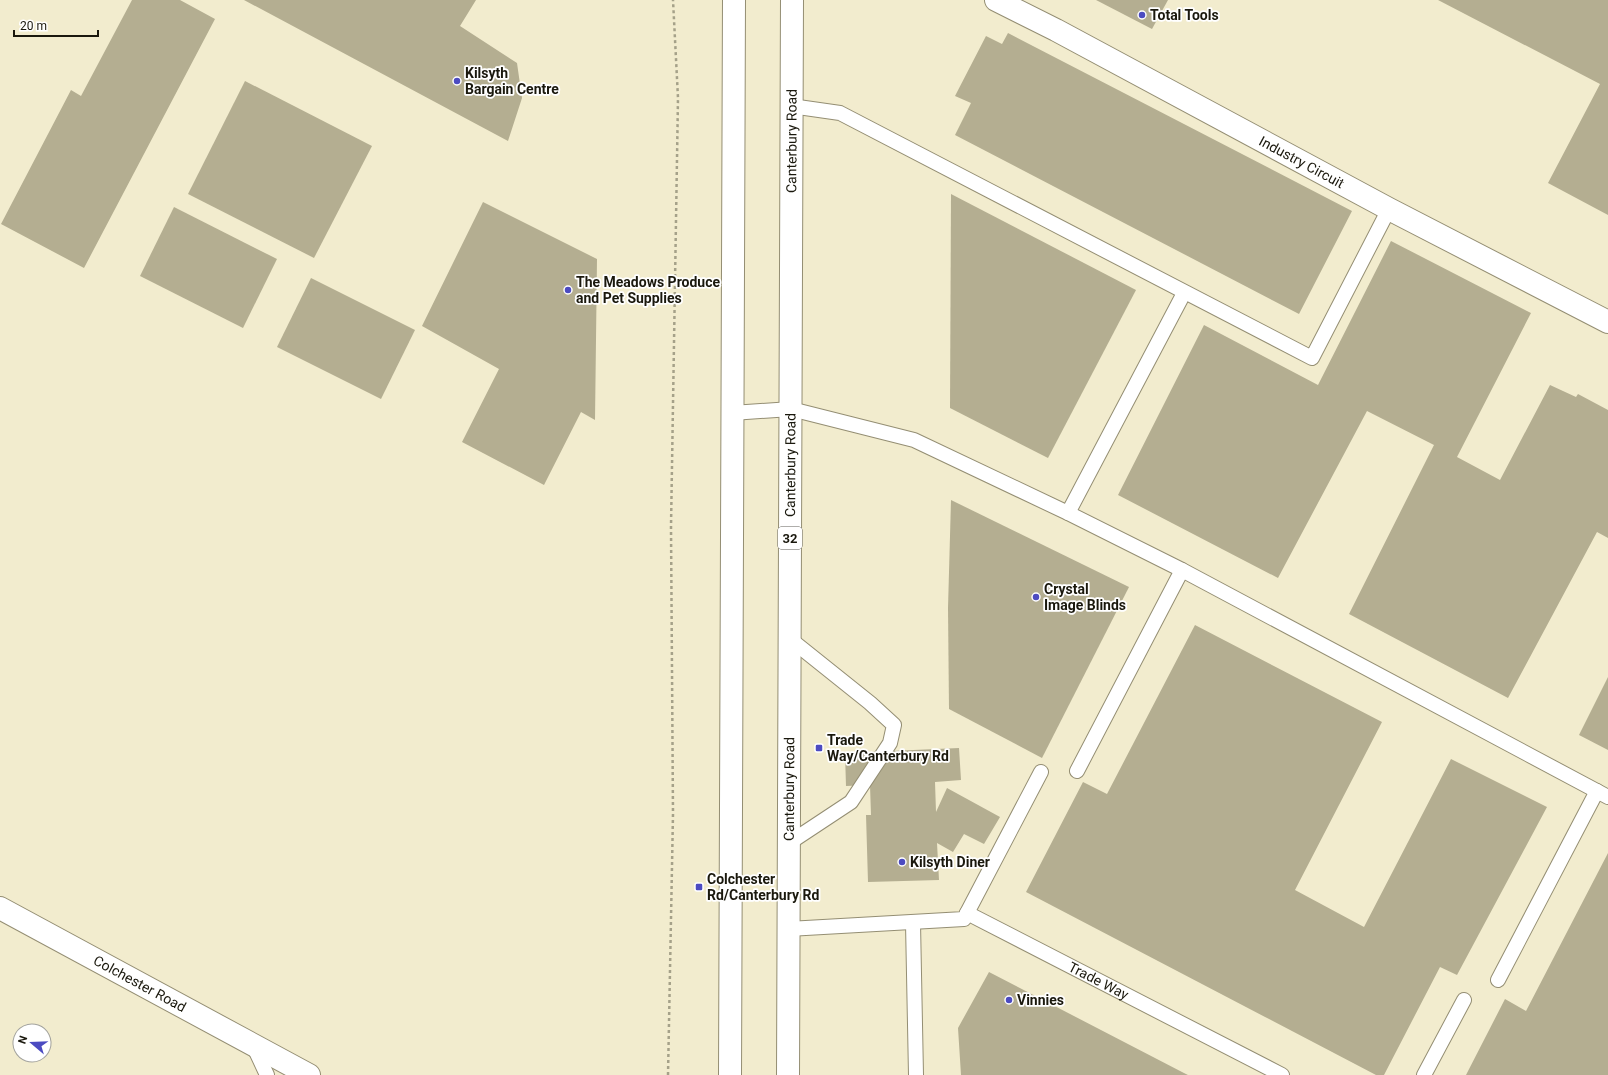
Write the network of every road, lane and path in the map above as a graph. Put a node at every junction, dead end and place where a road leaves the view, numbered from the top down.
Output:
1 (673, 0) edge
2 (734, 0) edge
3 (792, 0) edge
4 (996, 0) edge
5 (791, 106) junction
6 (1389, 209) junction
7 (1184, 292) junction
8 (1608, 322) edge
9 (791, 409) junction
10 (732, 413) junction
11 (1068, 513) junction
12 (1182, 570) junction
13 (790, 639) junction
14 (1077, 771) dead end
15 (1041, 772) dead end
16 (1603, 794) edge
17 (789, 843) junction
18 (0, 908) edge
19 (967, 913) junction
20 (912, 923) junction
21 (788, 929) junction
22 (1498, 980) dead end
23 (1464, 1000) dead end
24 (273, 1067) edge
25 (299, 1075) edge
26 (309, 1075) edge
27 (668, 1075) edge
28 (730, 1075) edge
29 (788, 1075) edge
30 (916, 1075) edge
31 (1282, 1075) edge
32 (1424, 1075) edge

1 - 27 path
2 - 10 main road
3 - 5 main road, Canterbury Road / 32
4 - 6 main road, Industry Circuit
5 - 7 lane
5 - 9 main road, Canterbury Road / 32
6 - 7 lane
6 - 8 main road, Industry Circuit
7 - 11 lane
9 - 10 lane
9 - 11 lane
9 - 13 main road, Canterbury Road / 32
10 - 28 main road
11 - 12 lane
12 - 14 lane
12 - 16 lane
13 - 17 main road, Canterbury Road / 32
13 - 17 lane
15 - 19 lane
16 - 22 lane
17 - 21 main road, Canterbury Road / 32
18 - 24 main road, Colchester Road
19 - 20 lane
19 - 31 lane, Trade Way
20 - 21 lane
20 - 30 lane
21 - 29 main road, Canterbury Road / 32
23 - 32 lane
24 - 25 main road, Colchester Road
24 - 26 main road, Colchester Road

